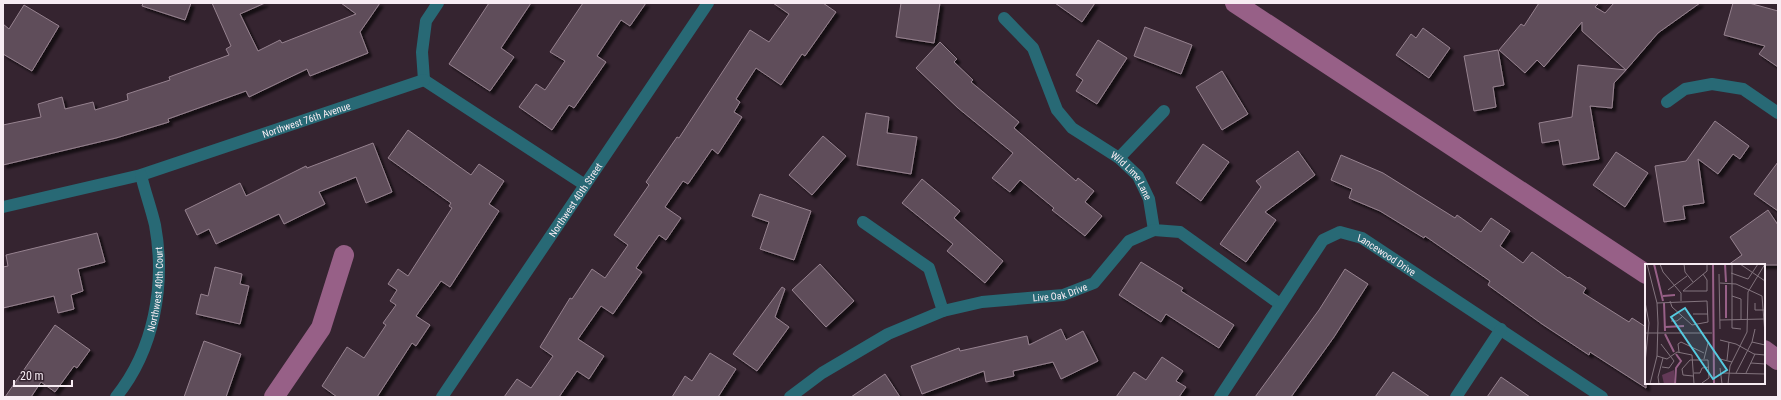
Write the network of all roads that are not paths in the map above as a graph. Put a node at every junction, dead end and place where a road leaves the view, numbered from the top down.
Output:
1 (438, 3) edge
2 (708, 3) edge
3 (1004, 18) dead end
4 (424, 80) junction
5 (1667, 102) dead end
6 (1164, 111) dead end
7 (1778, 113) edge
8 (1119, 158) junction
9 (140, 175) junction
10 (585, 185) junction
11 (3, 207) edge
12 (862, 222) dead end
13 (1154, 230) junction
14 (1280, 304) junction
15 (943, 312) junction
16 (1500, 329) junction
17 (116, 397) edge
18 (442, 397) edge
19 (790, 397) edge
20 (1220, 397) edge
21 (1456, 397) edge
22 (1602, 397) edge

1 - 4 street
2 - 10 street, Northwest 40th Street
3 - 8 street, Wild Lime Lane
4 - 9 street, Northwest 76th Avenue
4 - 10 street
5 - 7 street
6 - 8 street
8 - 13 street, Wild Lime Lane
9 - 11 street, Northwest 76th Avenue
9 - 17 street, Northwest 40th Court
10 - 18 street, Northwest 40th Street
12 - 15 street
13 - 14 street
13 - 15 street, Live Oak Drive
14 - 16 street, Lancewood Drive
14 - 20 street, Lancewood Drive
15 - 19 street, Live Oak Drive
16 - 21 street
16 - 22 street, Lancewood Drive

